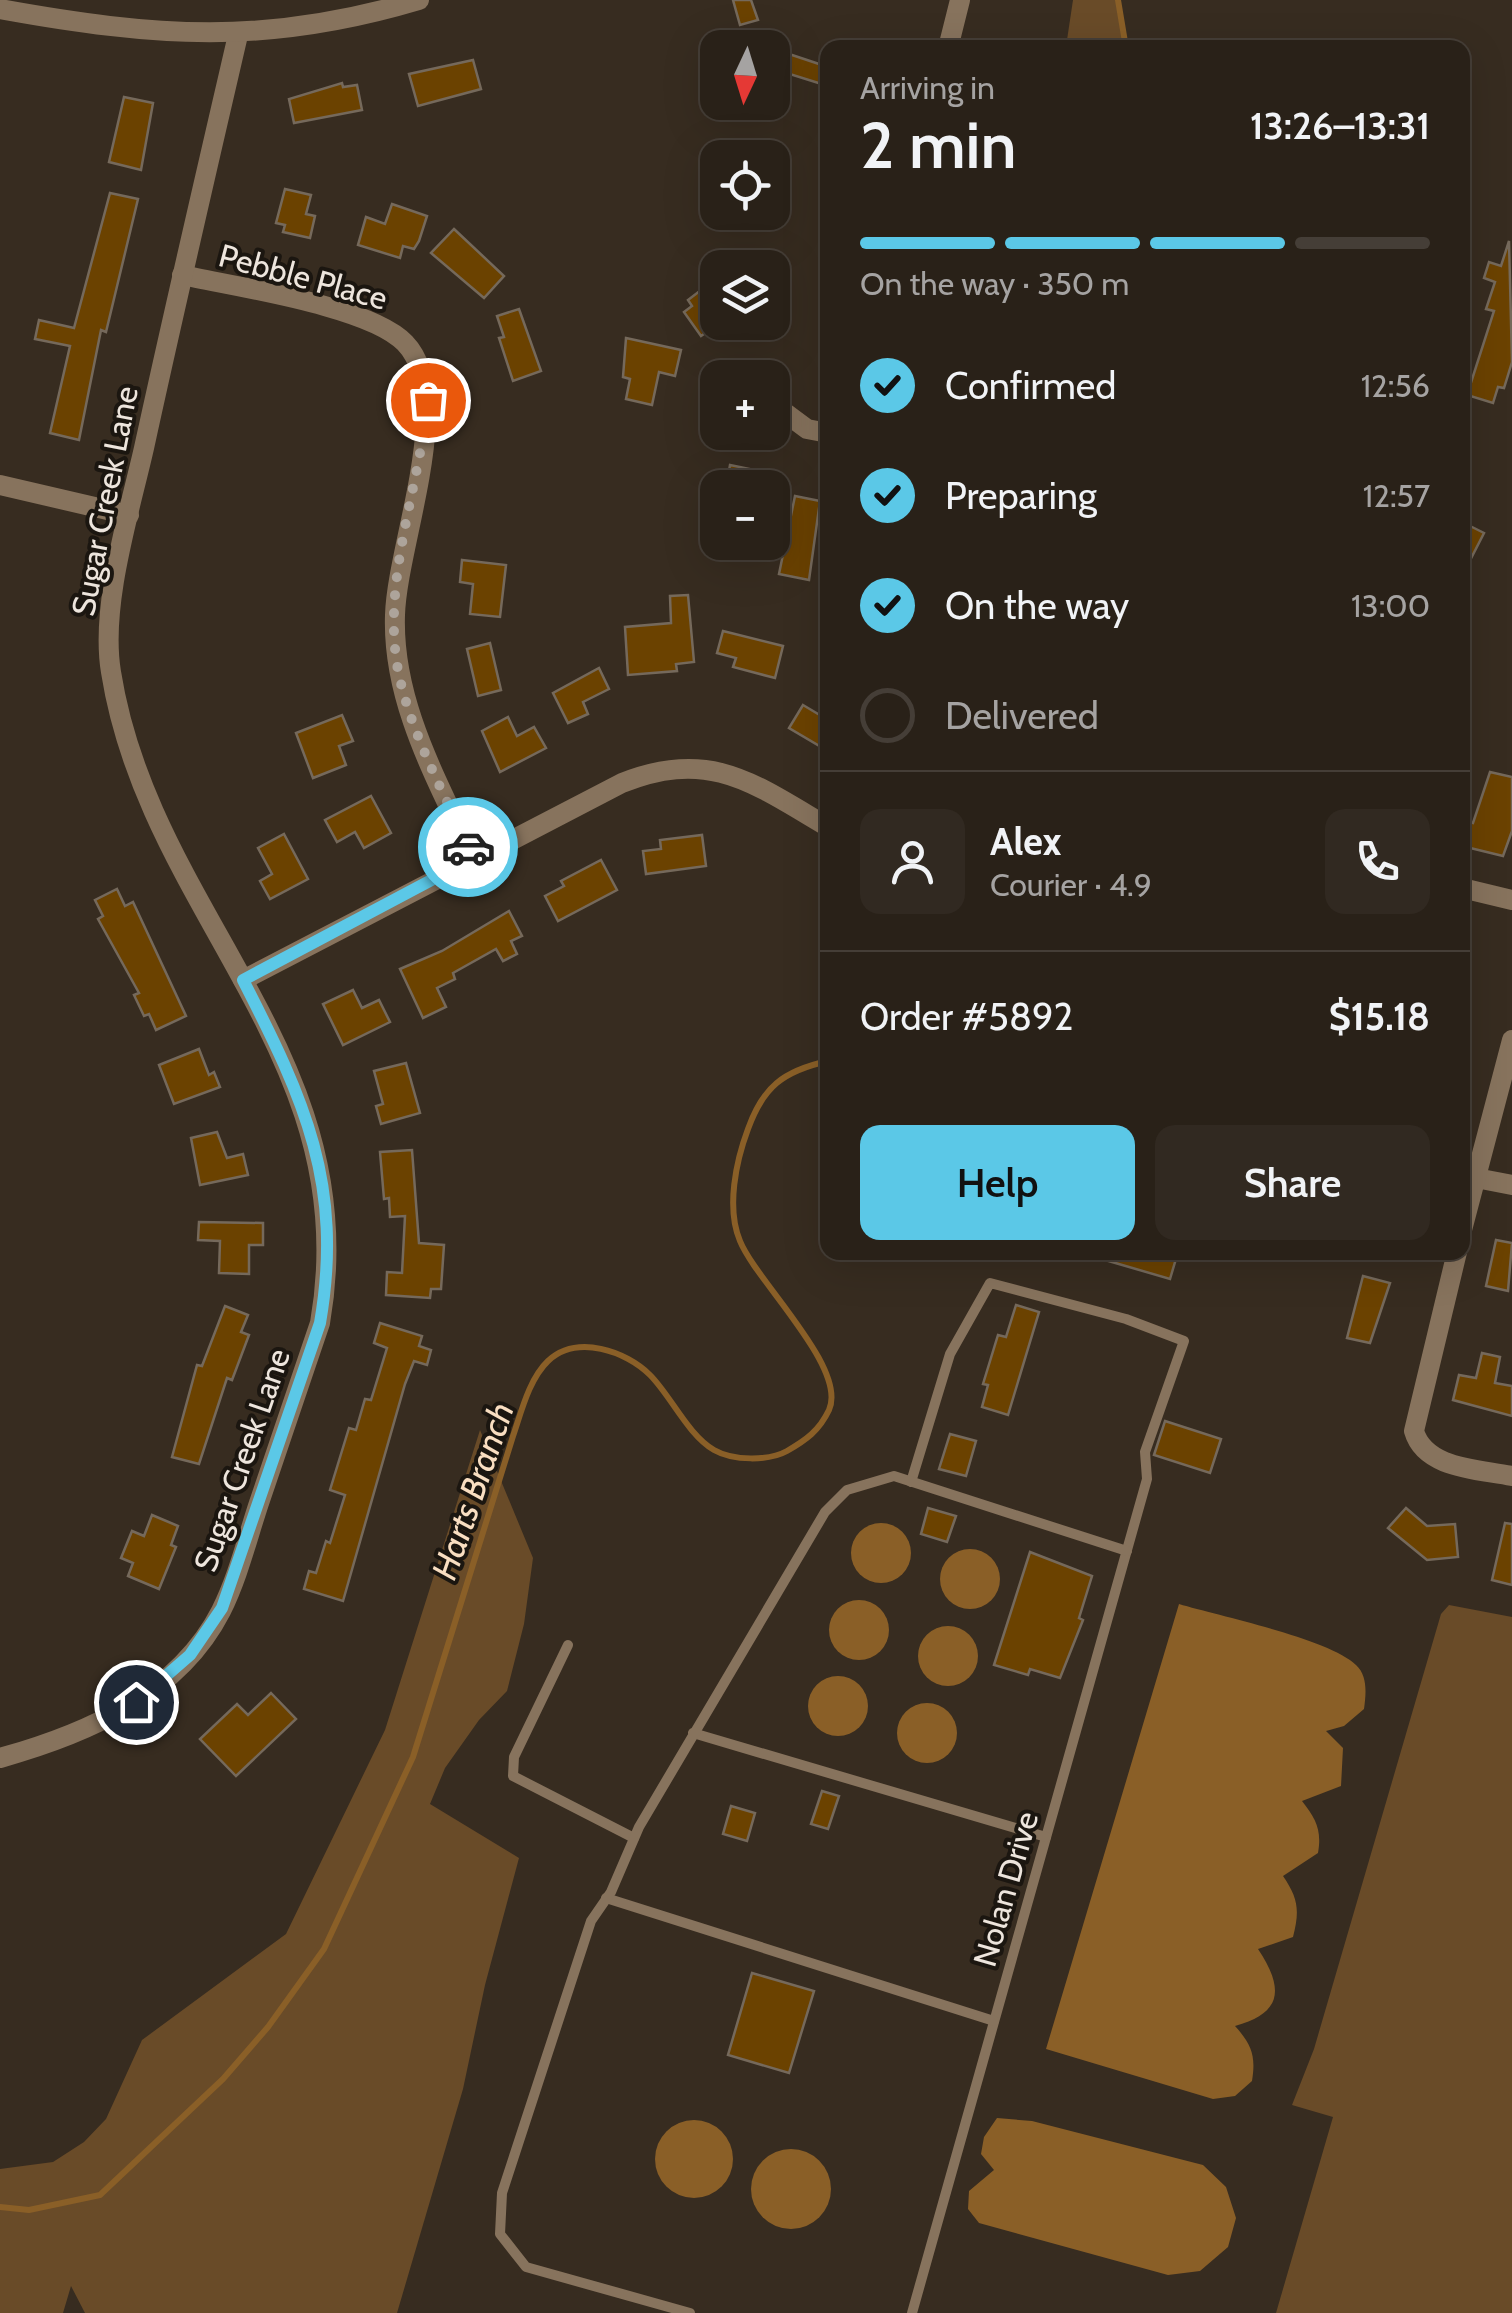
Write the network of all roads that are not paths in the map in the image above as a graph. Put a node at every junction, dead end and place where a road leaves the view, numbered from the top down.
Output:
1 (418, 0) edge
2 (960, 0) edge
3 (395, 4) edge
4 (0, 9) edge
5 (238, 35) junction
6 (950, 40) edge
7 (182, 275) junction
8 (790, 416) edge
9 (820, 431) edge
10 (0, 485) edge
11 (129, 515) junction
12 (820, 823) edge
13 (473, 858) junction
14 (1470, 890) edge
15 (1512, 900) edge
16 (243, 980) junction
17 (1512, 1040) edge
18 (1476, 1178) junction
19 (1512, 1185) edge
20 (1470, 1200) edge
21 (1455, 1260) edge
22 (1512, 1476) edge
23 (910, 1482) junction
24 (1127, 1551) junction
25 (568, 1645) dead end
26 (692, 1733) junction
27 (0, 1758) edge
28 (1046, 1836) junction
29 (634, 1838) junction
30 (606, 1898) junction
31 (994, 2021) junction
32 (690, 2313) edge
33 (912, 2313) edge

1 - 3 street
2 - 6 street
3 - 5 street
4 - 5 street
5 - 7 street, Sugar Creek Lane
7 - 11 street, Sugar Creek Lane
7 - 13 street, Pebble Place
8 - 9 street
10 - 11 street
11 - 16 street, Sugar Creek Lane
12 - 13 street
13 - 16 street
14 - 15 street
16 - 27 street, Sugar Creek Lane
17 - 18 street
18 - 19 street
18 - 20 street
21 - 22 street
23 - 24 lane
23 - 24 lane, Nolan Drive
23 - 26 lane
24 - 28 lane, Nolan Drive
25 - 29 lane
26 - 28 lane
26 - 29 lane
28 - 31 lane, Nolan Drive
29 - 30 lane
30 - 31 lane
30 - 32 lane
31 - 33 lane, Nolan Drive

